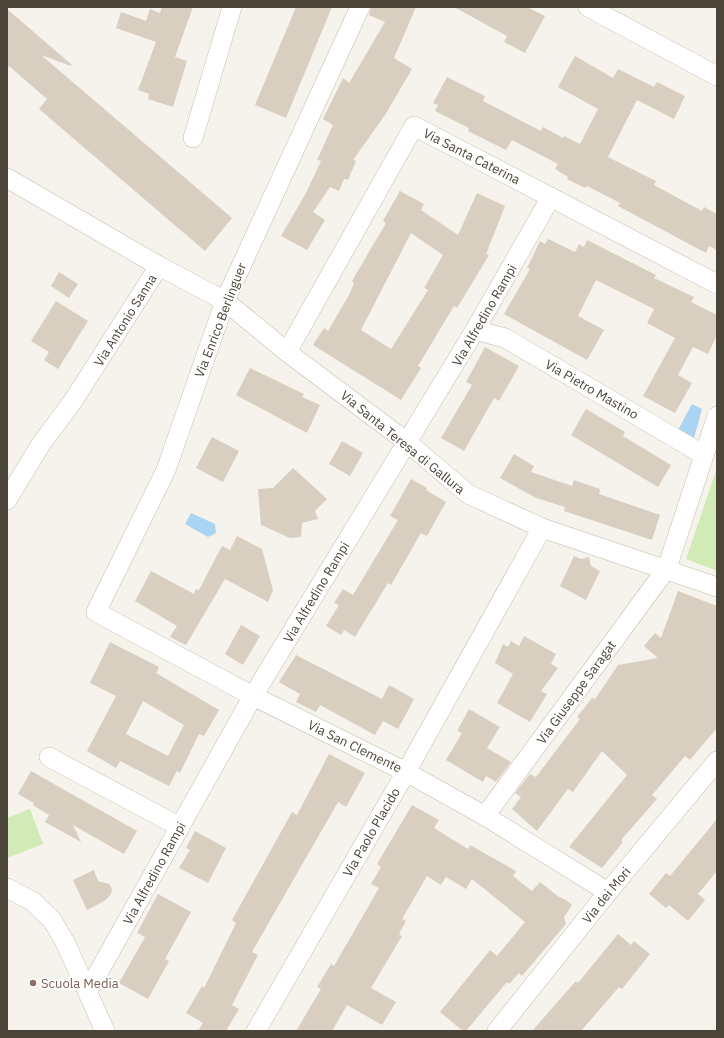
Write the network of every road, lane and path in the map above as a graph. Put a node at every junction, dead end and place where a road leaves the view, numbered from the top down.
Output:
1 (232, 7) edge
2 (360, 7) edge
3 (588, 7) edge
4 (717, 76) edge
5 (193, 138) dead end
6 (7, 178) edge
7 (551, 197) junction
8 (159, 266) junction
9 (717, 284) edge
10 (225, 301) junction
11 (476, 330) junction
12 (287, 352) junction
13 (717, 416) edge
14 (407, 442) junction
15 (704, 455) junction
16 (7, 500) edge
17 (542, 528) junction
18 (667, 568) junction
19 (717, 587) edge
20 (96, 612) joint
21 (253, 696) junction
22 (49, 757) dead end
23 (717, 761) edge
24 (406, 772) junction
25 (485, 816) junction
26 (180, 827) junction
27 (7, 888) edge
28 (608, 892) junction
29 (88, 991) junction
30 (105, 1031) edge
31 (256, 1031) edge
32 (497, 1031) edge

1 - 5 street
2 - 10 street, Via Enrico Berlinguer
3 - 4 street
6 - 8 street, Via Antonio Sanna
7 - 9 street, Via Santa Caterina
7 - 11 street, Via Alfredino Rampi
7 - 12 street, Via Santa Caterina
8 - 10 street, Via Santa Teresa di Gallura
8 - 16 street, Via Antonio Sanna
10 - 12 street, Via Santa Teresa di Gallura
10 - 20 street, Via Enrico Berlinguer
11 - 14 street, Via Alfredino Rampi
11 - 15 street, Via Pietro Mastino
12 - 14 street, Via Santa Teresa di Gallura
13 - 15 street, Via Giuseppe Saragat
14 - 17 street, Via Santa Teresa di Gallura
14 - 21 street, Via Alfredino Rampi
15 - 18 street, Via Giuseppe Saragat
17 - 18 street, Via Santa Teresa di Gallura
17 - 24 street, Via Paolo Placido
18 - 19 street, Via Santa Teresa di Gallura
18 - 25 street, Via Giuseppe Saragat
20 - 21 street, Via San Clemente
21 - 24 street, Via San Clemente
21 - 26 street, Via Alfredino Rampi
22 - 26 street
23 - 28 street, Via dei Mori
24 - 25 street, Via San Clemente
24 - 31 street, Via Paolo Placido
25 - 28 street, Via San Clemente
26 - 29 street, Via Alfredino Rampi
27 - 29 street
28 - 32 street, Via dei Mori
29 - 30 street

